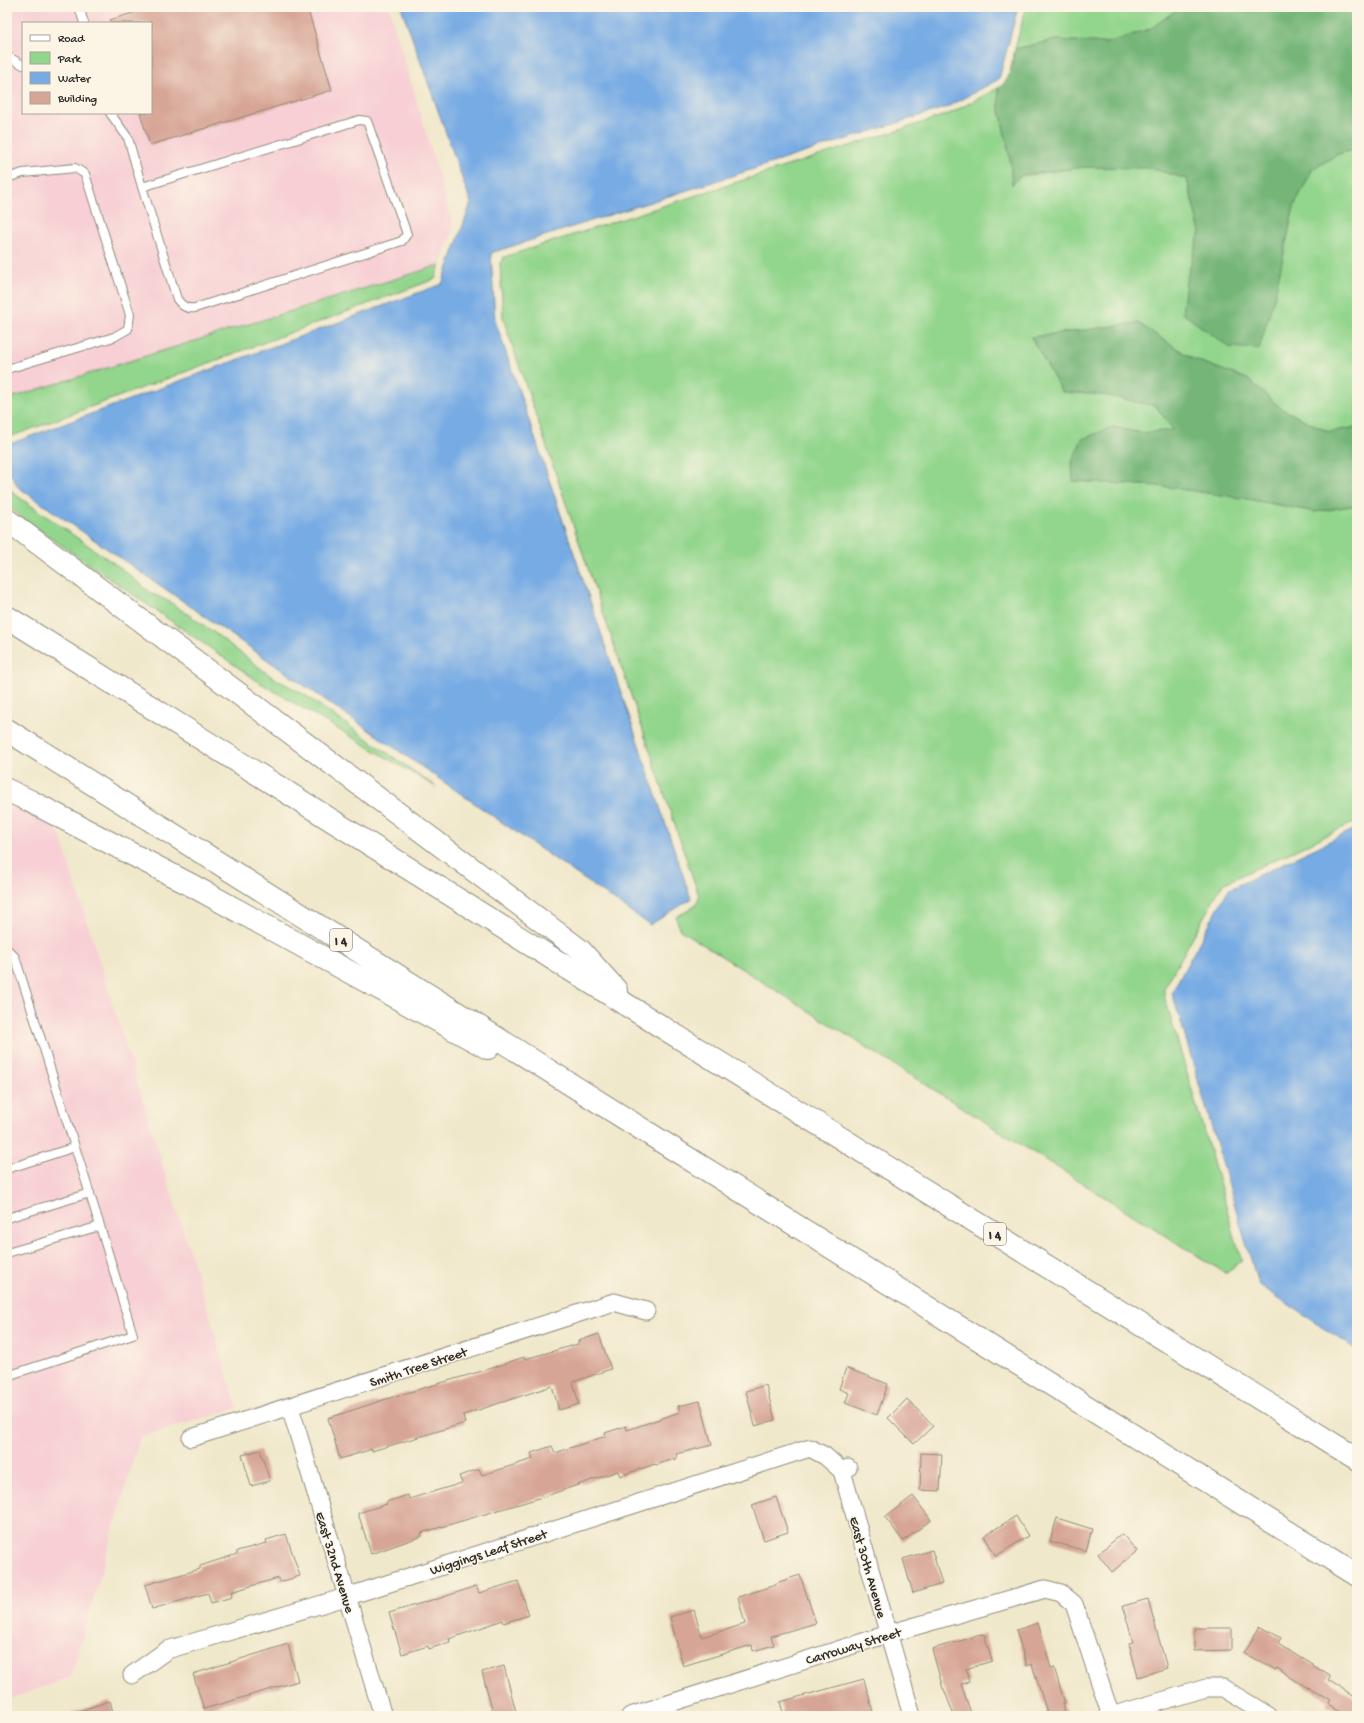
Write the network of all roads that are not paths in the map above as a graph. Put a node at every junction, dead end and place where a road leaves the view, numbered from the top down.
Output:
1 (79, 7) edge
2 (84, 22) edge
3 (7, 56) edge
4 (22, 64) edge
5 (111, 114) edge
6 (7, 178) edge
7 (142, 187) junction
8 (7, 369) edge
9 (7, 520) edge
10 (7, 617) edge
11 (7, 730) edge
12 (7, 790) edge
13 (7, 949) edge
14 (633, 1009) junction
15 (76, 1147) junction
16 (675, 1150) junction
17 (7, 1169) edge
18 (90, 1193) junction
19 (7, 1218) edge
20 (100, 1226) junction
21 (7, 1253) edge
22 (646, 1311) dead end
23 (7, 1376) edge
24 (290, 1407) junction
25 (191, 1438) dead end
26 (1357, 1459) edge
27 (845, 1470) joint
28 (1357, 1575) edge
29 (346, 1597) junction
30 (888, 1634) junction
31 (132, 1674) dead end
32 (383, 1716) edge
33 (630, 1716) edge
34 (912, 1716) edge
35 (1111, 1716) edge
36 (1269, 1716) edge

1 - 2 lane
3 - 4 lane
5 - 7 lane
6 - 8 lane
7 - 7 lane
9 - 14 highway
10 - 14 highway, I 4
11 - 16 highway, I 4
12 - 16 highway
13 - 15 lane
14 - 26 highway, I 4
15 - 17 lane
15 - 18 lane
16 - 28 highway, I 4
18 - 19 lane
18 - 20 lane
20 - 21 lane
20 - 23 lane
22 - 24 street, Smith Tree Street
24 - 25 street, Smith Tree Street
24 - 29 street, East 32nd Avenue
27 - 29 street, Wiggings Leaf Street
27 - 30 street, East 30th Avenue
29 - 31 street, Wiggings Leaf Street
29 - 32 street, East 32nd Avenue
30 - 33 street, Carroway Street
30 - 34 street, East 30th Avenue
30 - 35 street, Carroway Street
35 - 36 street

